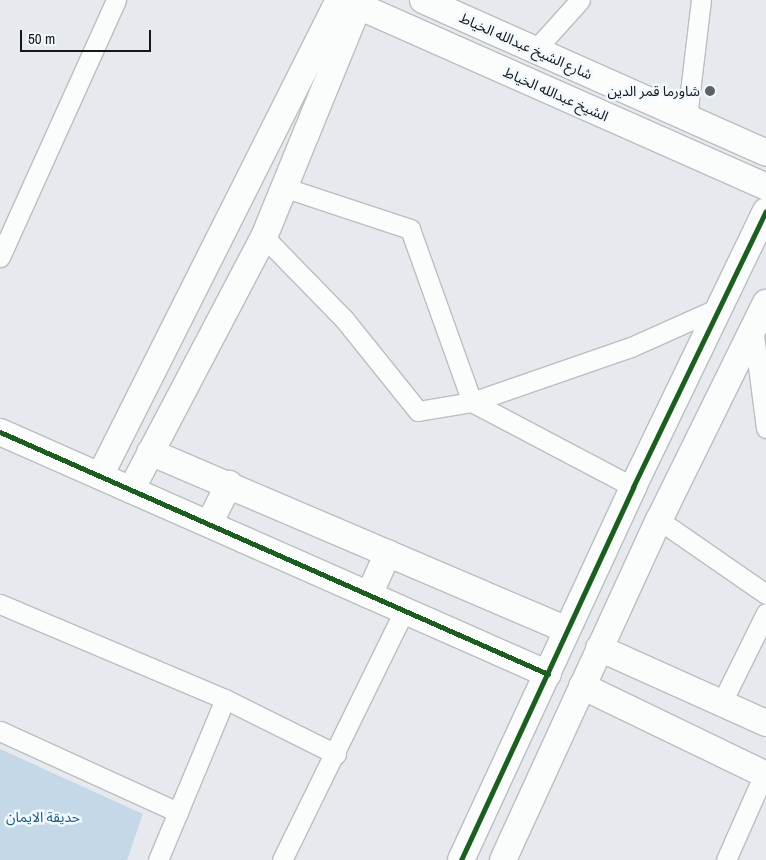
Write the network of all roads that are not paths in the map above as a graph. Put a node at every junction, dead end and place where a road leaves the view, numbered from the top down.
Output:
1 (116, 0) edge
2 (423, 0) edge
3 (580, 0) edge
4 (701, 0) edge
5 (347, 2) edge
6 (535, 50) junction
7 (687, 117) junction
8 (766, 153) edge
9 (766, 187) edge
10 (286, 188) junction
11 (766, 212) edge
12 (264, 237) junction
13 (1, 253) edge
14 (766, 303) edge
15 (718, 308) junction
16 (759, 324) edge
17 (472, 402) junction
18 (766, 428) edge
19 (0, 432) edge
20 (150, 452) junction
21 (100, 476) junction
22 (228, 484) junction
23 (633, 487) junction
24 (132, 490) junction
25 (659, 520) junction
26 (209, 524) junction
27 (388, 553) junction
28 (766, 594) edge
29 (369, 595) junction
30 (0, 604) edge
31 (404, 611) junction
32 (766, 613) edge
33 (567, 630) junction
34 (600, 648) junction
35 (548, 674) junction
36 (582, 686) junction
37 (225, 699) junction
38 (722, 702) junction
39 (766, 723) edge
40 (0, 731) edge
41 (336, 754) junction
42 (765, 774) edge
43 (178, 812) junction
44 (158, 860) edge
45 (282, 860) edge
46 (461, 860) edge
47 (504, 860) edge
48 (726, 860) edge

1 - 13 street
2 - 6 street, شارع الشيخ عبدالله الخياط
3 - 6 street
4 - 7 street
5 - 9 street, الشيخ عبدالله الخياط
5 - 10 street
5 - 21 street
6 - 7 street, شارع الشيخ عبدالله الخياط
7 - 8 street, شارع الشيخ عبدالله الخياط
10 - 12 street
10 - 17 street
11 - 15 street
12 - 17 street
12 - 20 street
14 - 16 street
15 - 17 street
15 - 23 street
16 - 18 street
16 - 25 street
17 - 23 street
19 - 21 street
20 - 22 street
20 - 24 street
21 - 24 street
22 - 26 street
22 - 27 street
23 - 33 street
24 - 26 street
25 - 28 street
25 - 34 street
26 - 29 street
27 - 29 street
27 - 33 street
29 - 31 street
30 - 37 street
31 - 35 street
31 - 41 street
32 - 38 street
33 - 35 street
34 - 36 street
34 - 38 street
35 - 46 street
36 - 42 street
36 - 47 street
37 - 41 street
37 - 43 street
38 - 39 street
40 - 43 street
41 - 45 street
42 - 48 street
43 - 44 street

